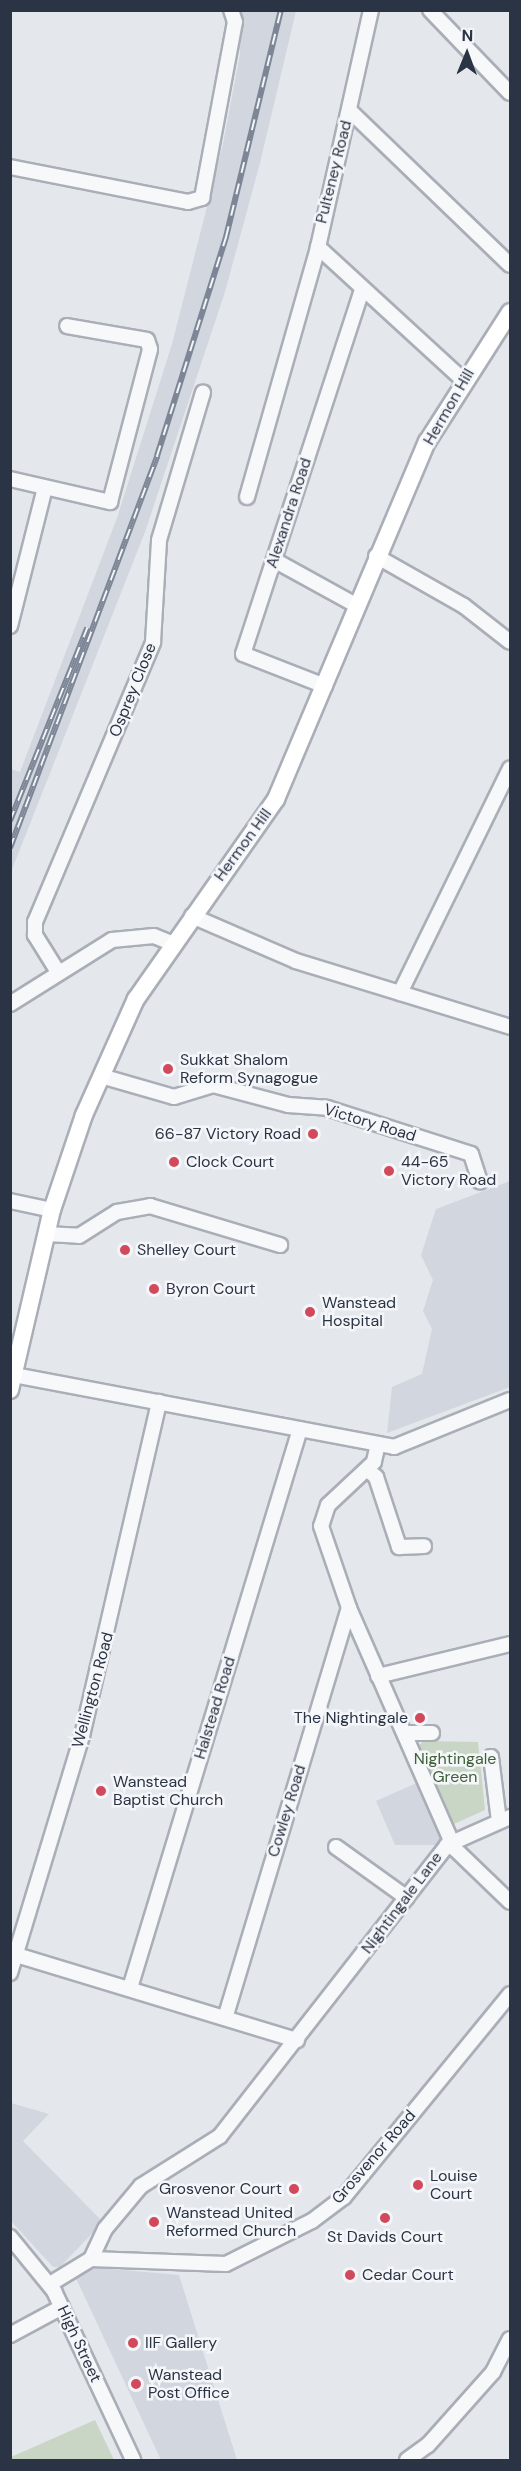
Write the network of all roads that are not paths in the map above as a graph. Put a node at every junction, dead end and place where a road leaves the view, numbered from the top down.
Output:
1 (231, 10) edge
2 (370, 10) edge
3 (429, 10) edge
4 (510, 93) edge
5 (349, 110) junction
6 (10, 167) edge
7 (318, 247) junction
8 (510, 265) edge
9 (362, 289) junction
10 (510, 312) edge
11 (67, 326) dead end
12 (463, 380) junction
13 (203, 392) dead end
14 (10, 479) edge
15 (45, 488) junction
16 (247, 497) dead end
17 (376, 556) junction
18 (274, 560) junction
19 (356, 605) junction
20 (10, 626) edge
21 (510, 642) edge
22 (325, 686) junction
23 (510, 768) edge
24 (192, 916) junction
25 (171, 942) junction
26 (58, 972) junction
27 (400, 993) junction
28 (10, 1004) edge
29 (510, 1027) edge
30 (101, 1076) junction
31 (480, 1182) dead end
32 (10, 1201) edge
33 (52, 1210) junction
34 (45, 1234) junction
35 (280, 1245) dead end
36 (12, 1382) edge
37 (510, 1400) edge
38 (159, 1402) junction
39 (300, 1429) junction
40 (378, 1444) junction
41 (368, 1470) junction
42 (424, 1546) dead end
43 (349, 1608) junction
44 (510, 1644) edge
45 (378, 1676) junction
46 (432, 1732) dead end
47 (405, 1733) junction
48 (491, 1757) dead end
49 (505, 1819) edge
50 (453, 1842) junction
51 (336, 1847) dead end
52 (407, 1898) junction
53 (510, 1902) edge
54 (13, 1953) edge
55 (10, 1973) edge
56 (130, 1988) junction
57 (510, 1994) edge
58 (226, 2015) junction
59 (297, 2040) junction
60 (10, 2237) edge
61 (91, 2259) junction
62 (50, 2284) junction
63 (62, 2307) junction
64 (10, 2335) edge
65 (510, 2339) edge
66 (132, 2460) edge
67 (407, 2460) edge

1 - 6 street
2 - 5 street, Pulteney Road
3 - 4 street
5 - 7 street, Pulteney Road
5 - 8 street
7 - 9 street, Pulteney Road
7 - 16 street
9 - 12 street, Pulteney Road
9 - 18 street, Alexandra Road
10 - 12 main road, Hermon Hill
11 - 15 street
12 - 17 main road, Hermon Hill
13 - 26 street, Osprey Close
14 - 15 street
15 - 20 street
17 - 19 main road, Hermon Hill
17 - 21 street
18 - 19 street
18 - 22 street, Alexandra Road
19 - 22 main road, Hermon Hill
22 - 24 main road, Hermon Hill
23 - 27 street
24 - 25 main road, Hermon Hill
24 - 27 street
25 - 26 street
25 - 30 main road, Hermon Hill
26 - 28 street
27 - 29 street
30 - 31 street, Victory Road
30 - 33 main road, Hermon Hill
32 - 33 street
33 - 34 main road, Hermon Hill
34 - 35 street
34 - 36 main road, Hermon Hill
36 - 38 street
37 - 40 street
38 - 39 street
38 - 54 street, Wellington Road
39 - 40 street
39 - 56 street, Halstead Road
40 - 41 street, Nightingale Lane
41 - 42 street
41 - 43 street, Nightingale Lane
43 - 45 street, Nightingale Lane
43 - 58 street, Cowley Road
44 - 45 street
45 - 47 street, Nightingale Lane
46 - 47 street
47 - 50 street, Nightingale Lane
48 - 49 street
49 - 50 street
50 - 52 street, Nightingale Lane
50 - 53 street
51 - 52 street
52 - 59 street, Nightingale Lane
54 - 55 street, Wellington Road
54 - 56 street
56 - 58 street
57 - 61 street, Grosvenor Road
58 - 59 street
59 - 61 street, Nightingale Lane
60 - 62 street, High Street
61 - 62 street
62 - 63 street, High Street
63 - 64 street
63 - 66 street, High Street
65 - 67 street

